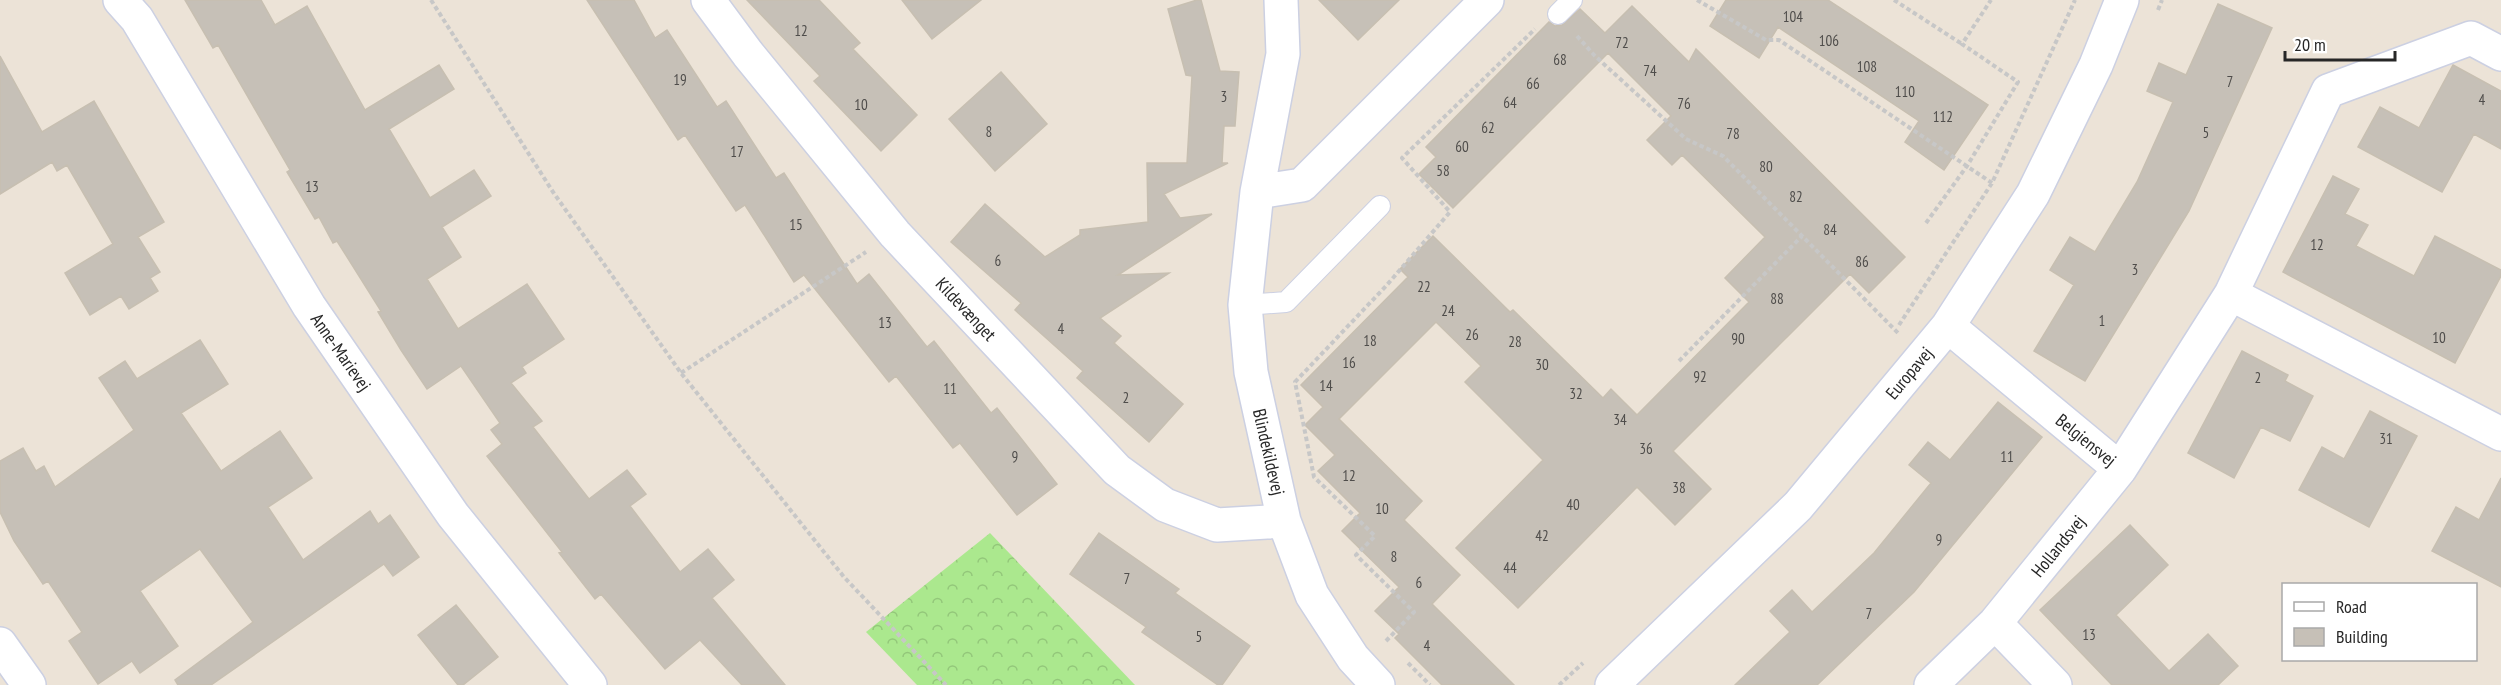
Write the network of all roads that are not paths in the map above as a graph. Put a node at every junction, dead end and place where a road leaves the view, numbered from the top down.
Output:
1 (120, 0) edge
2 (708, 0) edge
3 (1281, 0) edge
4 (1487, 0) edge
5 (1572, 0) edge
6 (2122, 0) edge
7 (1558, 14) road end
8 (2501, 54) edge
9 (1257, 192) junction
10 (1380, 206) dead end
11 (2231, 294) junction
12 (1245, 305) junction
13 (1948, 326) junction
14 (2501, 434) edge
15 (2120, 469) junction
16 (1284, 521) junction
17 (1995, 623) junction
18 (0, 644) edge
19 (29, 685) edge
20 (590, 685) edge
21 (1378, 685) edge
22 (1612, 685) edge
23 (1931, 685) edge
24 (2055, 685) edge

1 - 20 street, Anne-Marievej
2 - 16 street, Kildevænget
3 - 9 street, Blindekildevej
4 - 9 street
5 - 7 lane
6 - 13 street, Europavej
8 - 11 street, Belgiensvej
9 - 12 street, Blindekildevej
10 - 12 lane
11 - 14 street
11 - 15 street, Belgiensvej
12 - 16 street, Blindekildevej
13 - 15 street, Belgiensvej
13 - 22 street, Europavej
15 - 17 street, Hollandsvej
16 - 21 street, Blindekildevej
17 - 23 street, Hollandsvej
17 - 24 street
18 - 19 street

